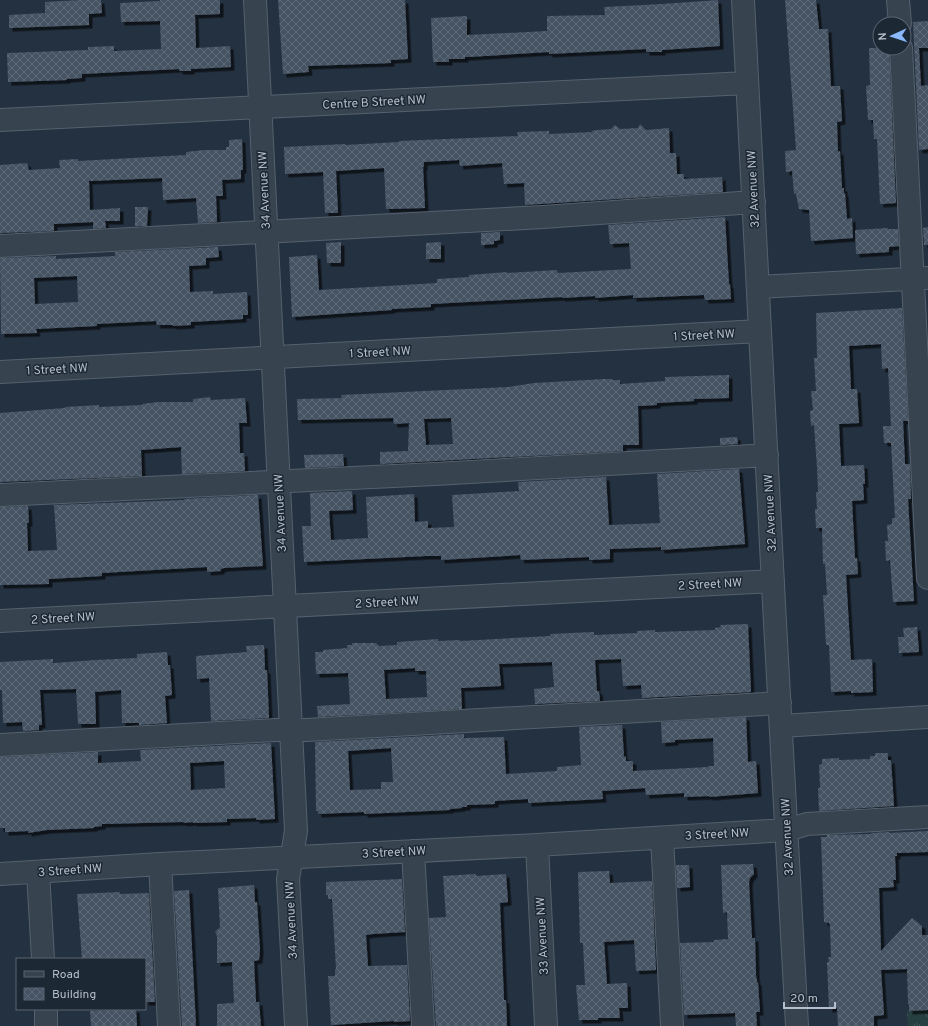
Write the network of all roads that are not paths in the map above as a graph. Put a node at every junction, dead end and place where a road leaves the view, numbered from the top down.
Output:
1 (255, 0) edge
2 (743, 0) edge
3 (898, 0) edge
4 (899, 16) edge
5 (902, 56) edge
6 (747, 83) junction
7 (259, 108) junction
8 (0, 120) edge
9 (754, 202) junction
10 (266, 232) junction
11 (0, 246) edge
12 (920, 278) edge
13 (758, 287) junction
14 (760, 332) junction
15 (272, 358) junction
16 (0, 372) edge
17 (767, 455) junction
18 (278, 481) junction
19 (0, 495) edge
20 (928, 578) edge
21 (773, 581) junction
22 (285, 607) junction
23 (0, 621) edge
24 (780, 703) junction
25 (928, 718) edge
26 (781, 726) junction
27 (291, 730) junction
28 (0, 745) edge
29 (928, 816) edge
30 (787, 830) junction
31 (662, 838) junction
32 (537, 845) junction
33 (413, 851) junction
34 (291, 857) junction
35 (160, 864) junction
36 (38, 872) junction
37 (0, 874) edge
38 (43, 958) edge
39 (46, 1010) edge
40 (46, 1026) edge
41 (169, 1026) edge
42 (296, 1026) edge
43 (423, 1026) edge
44 (546, 1026) edge
45 (672, 1026) edge
46 (797, 1026) edge

1 - 7 street, 34 Avenue NW
2 - 6 street, 32 Avenue NW
3 - 4 street
5 - 12 street
6 - 7 street, Centre B Street NW
6 - 9 street, 32 Avenue NW
7 - 8 street, Centre B Street NW
7 - 10 street, 34 Avenue NW
9 - 10 street
9 - 13 street, 32 Avenue NW
10 - 11 street
10 - 15 street, 34 Avenue NW
12 - 13 street
12 - 20 street
13 - 14 street, 32 Avenue NW
14 - 15 street, 1 Street NW
14 - 17 street, 32 Avenue NW
15 - 16 street, 1 Street NW
15 - 18 street, 34 Avenue NW
17 - 18 street
17 - 21 street, 32 Avenue NW
18 - 19 street
18 - 22 street, 34 Avenue NW
21 - 22 street, 2 Street NW
21 - 24 street, 32 Avenue NW
22 - 23 street, 2 Street NW
22 - 27 street, 34 Avenue NW
24 - 26 street, 32 Avenue NW
24 - 27 street
25 - 26 street
26 - 30 street, 32 Avenue NW
27 - 28 street
27 - 34 street, 34 Avenue NW
29 - 30 street, 3 Street NW
30 - 31 street, 3 Street NW
30 - 46 street, 32 Avenue NW
31 - 32 street, 3 Street NW
31 - 45 street
32 - 33 street, 3 Street NW
32 - 44 street, 33 Avenue NW
33 - 34 street, 3 Street NW
33 - 43 street
34 - 35 street, 3 Street NW
34 - 42 street, 34 Avenue NW
35 - 36 street, 3 Street NW
35 - 41 street
36 - 37 street, 3 Street NW
36 - 38 street
39 - 40 street

